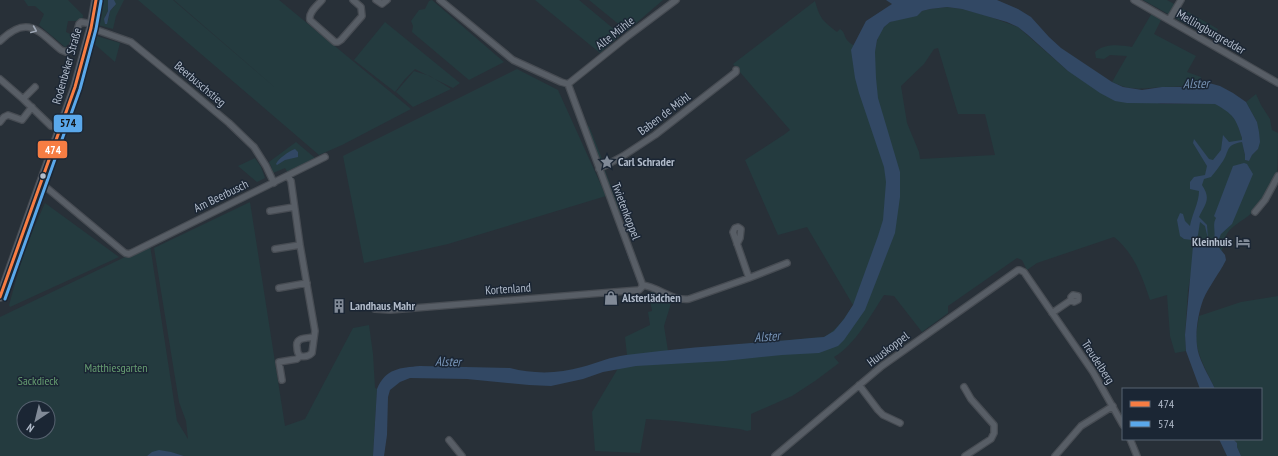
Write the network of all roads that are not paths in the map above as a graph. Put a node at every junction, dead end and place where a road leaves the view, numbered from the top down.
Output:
1 (96, 0) edge
2 (322, 0) edge
3 (353, 0) edge
4 (376, 0) edge
5 (387, 0) edge
6 (440, 0) edge
7 (676, 0) edge
8 (1134, 0) edge
9 (1181, 0) edge
10 (1169, 20) junction
11 (91, 26) junction
12 (0, 41) edge
13 (736, 70) dead end
14 (1278, 74) edge
15 (0, 79) edge
16 (1276, 81) edge
17 (568, 84) junction
18 (34, 87) dead end
19 (23, 99) junction
20 (32, 107) junction
21 (0, 122) edge
22 (60, 128) junction
23 (325, 157) dead end
24 (599, 169) junction
25 (288, 176) junction
26 (1278, 176) edge
27 (41, 182) junction
28 (274, 183) junction
29 (294, 207) junction
30 (270, 211) dead end
31 (1255, 212) dead end
32 (737, 244) dead end
33 (300, 245) junction
34 (275, 249) dead end
35 (787, 263) dead end
36 (1020, 270) joint
37 (749, 278) junction
38 (307, 283) junction
39 (642, 286) junction
40 (279, 288) dead end
41 (0, 297) edge
42 (1071, 300) dead end
43 (375, 309) dead end
44 (1052, 313) junction
45 (314, 337) junction
46 (300, 356) junction
47 (282, 380) dead end
48 (859, 385) junction
49 (964, 387) dead end
50 (1113, 406) junction
51 (900, 423) dead end
52 (1122, 423) edge
53 (448, 440) dead end
54 (1130, 440) edge
55 (1061, 449) junction
56 (462, 456) edge
57 (775, 456) edge
58 (964, 456) edge
59 (1055, 456) edge
60 (1062, 456) edge
61 (1137, 456) edge

1 - 11 street, Rodenbeker Straße
2 - 3 street
4 - 5 street
6 - 17 street
7 - 17 street, Alte Mühle
8 - 10 street, Mellingburgredder
9 - 10 street
10 - 16 street, Mellingburgredder
12 -> 11 street
11 - 22 street, Rodenbeker Straße
11 - 28 street, Beerbuschstieg
13 - 24 street, Baben de Möhl
14 - 16 street
15 - 19 street
17 - 24 street, Twietenkoppel
18 - 19 street
19 - 20 street
20 - 21 street
20 - 22 street
22 - 27 street, Rodenbeker Straße
23 - 25 street, Am Beerbusch
24 - 39 street, Twietenkoppel
25 - 28 street, Am Beerbusch
25 - 29 street
26 - 31 street
27 - 28 street, Am Beerbusch
27 - 41 street, Rodenbeker Straße
29 - 30 street
29 - 33 street
32 - 37 street
33 - 34 street
33 - 38 street
35 - 37 street, Kortenland
36 - 44 street, Treudelberg
36 - 48 street, Huuskoppel
37 - 39 street, Kortenland
38 - 40 street
38 - 45 street
39 - 43 street, Kortenland
42 - 44 street
44 - 50 street, Treudelberg
45 - 46 street
45 - 46 street
46 - 47 street
48 - 51 street
48 - 57 street, Huuskoppel
49 - 58 street
50 - 52 street, Treudelberg
50 - 55 street
53 - 56 street
54 - 61 street
55 - 59 street
55 - 60 street

